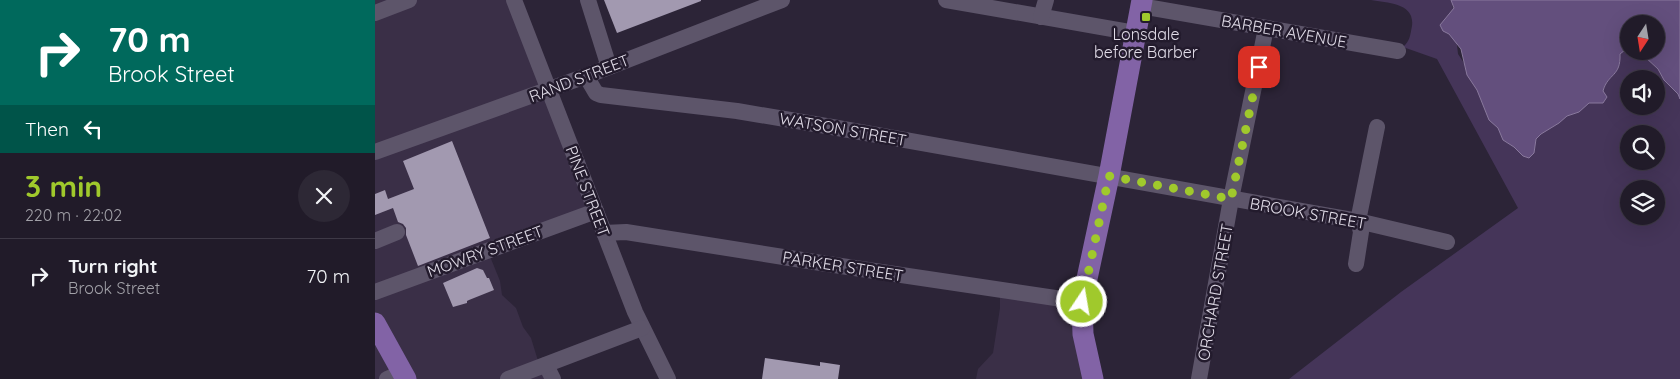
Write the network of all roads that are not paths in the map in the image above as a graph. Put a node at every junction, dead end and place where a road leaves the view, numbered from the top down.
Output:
1 (409, 0) edge
2 (514, 0) edge
3 (588, 0) edge
4 (782, 0) edge
5 (946, 0) edge
6 (1046, 0) edge
7 (1141, 3) edge
8 (375, 13) edge
9 (1041, 17) junction
10 (1266, 28) junction
11 (1135, 33) junction
12 (1398, 51) dead end
13 (609, 67) junction
14 (586, 76) junction
15 (550, 89) junction
16 (1377, 127) dead end
17 (375, 152) edge
18 (1109, 176) junction
19 (1231, 199) junction
20 (596, 211) junction
21 (1358, 221) junction
22 (397, 232) dead end
23 (604, 233) junction
24 (375, 241) edge
25 (1447, 242) dead end
26 (1356, 264) dead end
27 (375, 292) edge
28 (1082, 302) junction
29 (375, 323) edge
30 (642, 328) junction
31 (549, 372) edge
32 (396, 377) edge
33 (508, 379) edge
34 (667, 379) edge
35 (1093, 379) edge
36 (1199, 379) edge

1 - 8 street
2 - 15 street, PINE STREET
3 - 13 street
4 - 13 street, RAND STREET
5 - 9 street
6 - 9 street
7 - 10 street, BARBER AVENUE
7 - 11 main road
9 - 11 street
10 - 12 street, BARBER AVENUE
10 - 19 street, ORCHARD STREET
11 - 18 main road
13 - 14 street, RAND STREET
14 - 15 street, RAND STREET
14 - 18 street, WATSON STREET
15 - 17 street, RAND STREET
15 - 20 street, PINE STREET
16 - 21 street
18 - 19 street, BROOK STREET
18 - 28 main road
19 - 21 street, BROOK STREET
19 - 36 street, ORCHARD STREET
20 - 23 street, PINE STREET
20 - 27 street, MOWRY STREET
21 - 25 street, BROOK STREET
21 - 26 street
22 - 24 street
23 - 28 street, PARKER STREET
23 - 30 street, PINE STREET
28 - 35 main road
29 - 32 main road
30 - 31 street
30 - 34 street, PINE STREET
31 - 33 street

